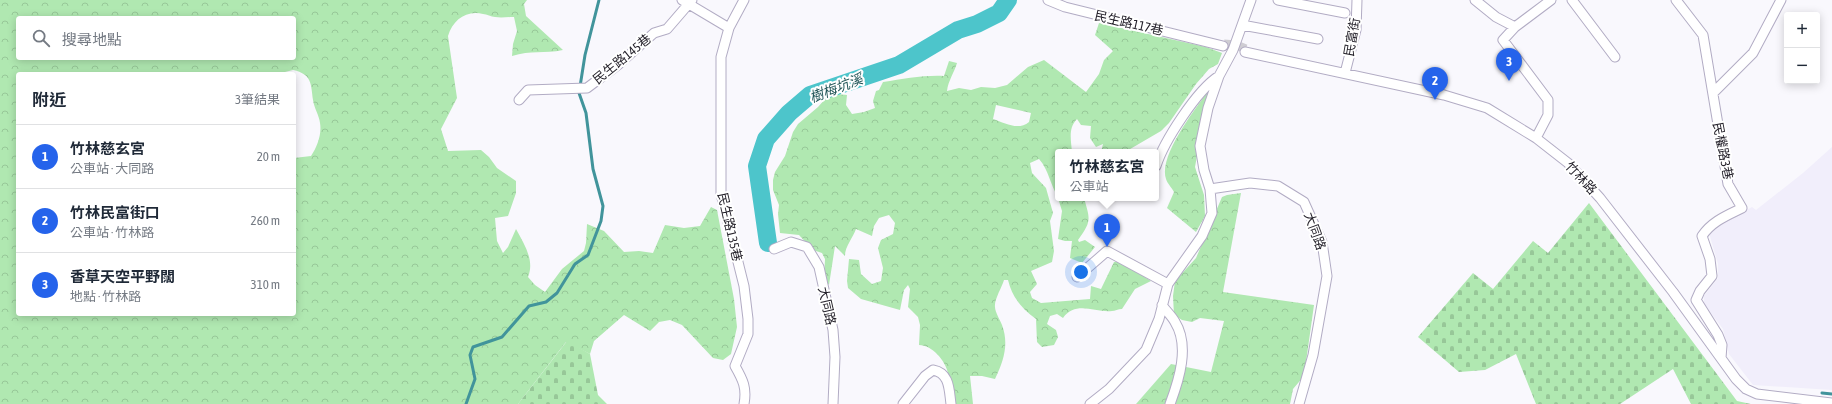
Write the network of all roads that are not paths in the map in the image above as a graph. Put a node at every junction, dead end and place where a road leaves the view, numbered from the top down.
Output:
1 (744, 0) edge
2 (1048, 0) edge
3 (1251, 0) edge
4 (1278, 0) edge
5 (1357, 0) edge
6 (1475, 0) edge
7 (1551, 0) edge
8 (1572, 0) edge
9 (1676, 0) edge
10 (1781, 0) edge
11 (688, 2) edge
12 (1344, 13) dead end
13 (1242, 25) junction
14 (1515, 27) junction
15 (729, 28) junction
16 (1318, 39) dead end
17 (1224, 45) tunnel mouth
18 (1246, 50) tunnel mouth
19 (1615, 57) dead end
20 (1345, 73) junction
21 (1220, 76) junction
22 (1713, 94) junction
23 (519, 100) dead end
24 (1536, 138) junction
25 (1159, 160) edge
26 (1210, 189) junction
27 (774, 249) dead end
28 (1077, 277) dead end
29 (1168, 284) junction
30 (1162, 305) junction
31 (1721, 358) junction
32 (1832, 403) edge
33 (744, 404) edge
34 (833, 404) edge
35 (903, 404) edge
36 (951, 404) edge
37 (1090, 404) edge
38 (1170, 404) edge
39 (1299, 404) edge

1 - 15 street, 民生路135巷
2 - 17 street, 民生路117巷
3 - 13 street
4 - 12 street
5 - 20 street, 民富街
6 - 14 street
7 - 14 street
8 - 19 street
9 - 22 street
10 - 22 street
11 - 15 street
11 - 23 street, 民生路145巷
13 - 16 street
13 - 21 street
14 - 24 street
15 - 33 street, 民生路135巷
18 - 20 street, 竹林路
20 - 24 street, 竹林路
21 - 25 street
21 - 26 street
22 - 31 street, 民權路3巷
24 - 31 street, 竹林路
26 - 29 street
26 - 39 street, 大同路
27 - 34 street, 大同路
28 - 29 street
29 - 30 street
30 - 37 street
30 - 38 street
31 - 32 street, 竹林路
35 - 36 street

